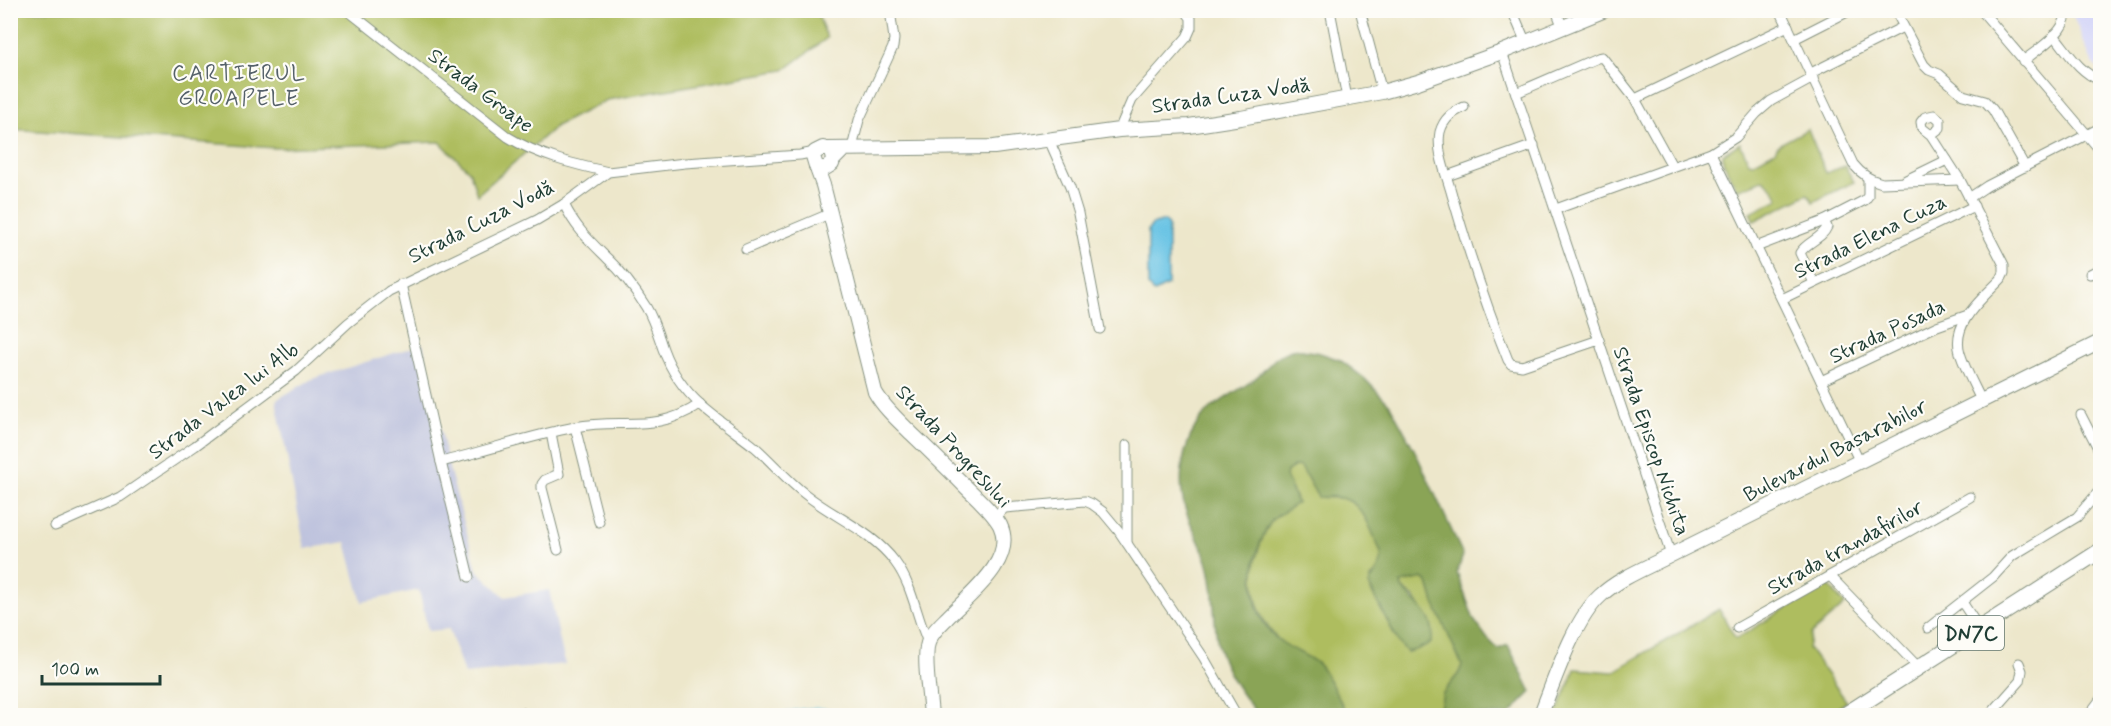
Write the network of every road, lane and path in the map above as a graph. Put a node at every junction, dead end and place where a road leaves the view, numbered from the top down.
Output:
1 (347, 10) edge
2 (890, 10) edge
3 (1185, 10) edge
4 (1330, 10) edge
5 (1360, 10) edge
6 (1512, 10) edge
7 (1556, 10) edge
8 (1605, 10) edge
9 (1780, 10) edge
10 (1851, 10) edge
11 (1895, 10) edge
12 (1980, 10) edge
13 (2065, 10) edge
14 (1788, 26) junction
15 (1903, 27) junction
16 (1563, 28) junction
17 (2054, 35) junction
18 (1794, 39) junction
19 (1526, 43) junction
20 (1502, 52) junction
21 (2024, 61) junction
22 (1812, 76) junction
23 (2100, 80) edge
24 (1382, 92) junction
25 (1516, 93) junction
26 (1347, 98) junction
27 (1635, 99) junction
28 (1464, 107) dead end
29 (2100, 128) edge
30 (1119, 130) junction
31 (1931, 135) dead end
32 (2087, 135) junction
33 (1049, 140) junction
34 (1534, 144) junction
35 (2100, 150) edge
36 (1711, 153) junction
37 (825, 156) junction
38 (1947, 160) junction
39 (1672, 166) junction
40 (2025, 167) junction
41 (608, 172) junction
42 (1447, 176) junction
43 (1868, 178) junction
44 (1960, 180) junction
45 (1900, 183) junction
46 (1971, 202) junction
47 (564, 204) junction
48 (1556, 209) junction
49 (829, 214) junction
50 (1824, 221) junction
51 (1756, 247) junction
52 (746, 249) dead end
53 (2100, 268) edge
54 (2090, 274) dead end
55 (1814, 283) junction
56 (401, 284) junction
57 (1782, 300) junction
58 (1968, 315) junction
59 (1101, 329) dead end
60 (1599, 340) junction
61 (2100, 342) edge
62 (1821, 381) junction
63 (1981, 400) junction
64 (700, 405) junction
65 (2081, 415) dead end
66 (575, 427) junction
67 (551, 433) junction
68 (1126, 445) dead end
69 (2100, 452) edge
70 (1859, 460) junction
71 (441, 462) junction
72 (2100, 490) edge
73 (1970, 497) dead end
74 (994, 517) junction
75 (599, 522) dead end
76 (55, 526) dead end
77 (2100, 541) edge
78 (1127, 543) junction
79 (558, 550) dead end
80 (2097, 553) edge
81 (1671, 555) junction
82 (1830, 576) junction
83 (469, 577) dead end
84 (1962, 602) junction
85 (1737, 628) dead end
86 (1928, 628) dead end
87 (1979, 628) junction
88 (928, 642) junction
89 (2019, 663) dead end
90 (1918, 667) junction
91 (2100, 700) edge
92 (931, 716) edge
93 (1237, 716) edge
94 (1540, 716) edge
95 (1843, 716) edge
96 (1989, 716) edge
97 (2088, 716) edge

1 - 41 street, Strada Groape
2 - 37 street
3 - 30 street
4 - 26 street
5 - 24 street
6 - 19 street
7 - 16 street
8 - 16 street, Strada Cuza Vodă
9 - 14 street
10 - 18 street
11 - 15 street
12 - 21 street
13 - 17 street
14 - 18 street
14 - 27 street
15 - 22 street
15 - 40 street
16 - 19 street, Strada Cuza Vodă
17 - 21 street
17 - 23 street
18 - 22 street
19 - 20 street, Strada Cuza Vodă
20 - 24 street, Strada Cuza Vodă
20 - 25 street, Strada Episcop Nichita
21 - 32 street
22 - 36 street
22 - 43 street
24 - 26 street, Strada Cuza Vodă
25 - 27 street
25 - 34 street, Strada Episcop Nichita
26 - 30 street, Strada Cuza Vodă
27 - 39 street
28 - 42 street, Strada Episcop Nichita
29 - 32 street, Strada Elena Cuza
30 - 33 street, Strada Cuza Vodă
31 - 38 street, Strada Elena Cuza
32 - 35 street
32 - 40 street, Strada Elena Cuza
33 - 37 street, Strada Cuza Vodă
33 - 59 street
34 - 42 street
34 - 48 street, Strada Episcop Nichita
36 - 39 street
36 - 51 street, Strada Posada
37 - 41 street, Strada Cuza Vodă
37 - 49 street, Strada Progresului
38 - 44 street, Strada Elena Cuza
38 - 45 street, Strada Elena Cuza
39 - 48 street
40 - 46 street, Strada Elena Cuza
41 - 47 street, Strada Cuza Vodă
42 - 60 street, Strada Episcop Nichita
43 - 45 street, Strada Elena Cuza
43 - 50 street
44 - 45 street, Strada Elena Cuza
44 - 46 street, Strada Elena Cuza
46 - 55 street, Strada Elena Cuza
46 - 58 street, Strada Elena Cuza
47 - 56 street, Strada Cuza Vodă
47 - 64 street
48 - 60 street, Strada Episcop Nichita
49 - 52 street
49 - 74 street, Strada Progresului
50 - 51 street
50 - 55 street
51 - 57 street, Strada Posada
53 - 54 street
55 - 57 street, Strada Elena Cuza
56 - 71 street, Strada Cuza Vodă
56 - 76 street, Strada Valea lui Alb
57 - 62 street, Strada Posada
58 - 62 street, Strada Posada
58 - 63 street, Strada Elena Cuza
60 - 81 street, Strada Episcop Nichita
61 - 63 street, Bulevardul Basarabilor
62 - 70 street, Strada Posada
63 - 70 street, Bulevardul Basarabilor
64 - 66 street
64 - 88 street
65 - 69 street
66 - 67 street
66 - 75 street
67 - 71 street
67 - 79 street
68 - 78 street
70 - 81 street, Bulevardul Basarabilor
71 - 83 street, Strada Cuza Vodă
72 - 84 street
73 - 82 street, Strada trandafirilor
74 - 78 street
74 - 88 street, Strada Progresului
77 - 80 street
78 - 93 street
80 - 87 main road, DN7C
81 - 94 street, Bulevardul Basarabilor
82 - 85 street, Strada trandafirilor
82 - 90 street
84 - 86 street
84 - 87 street
87 - 90 main road, DN7C
88 - 92 street
89 - 96 street
90 - 95 main road, DN7C
91 - 97 street

